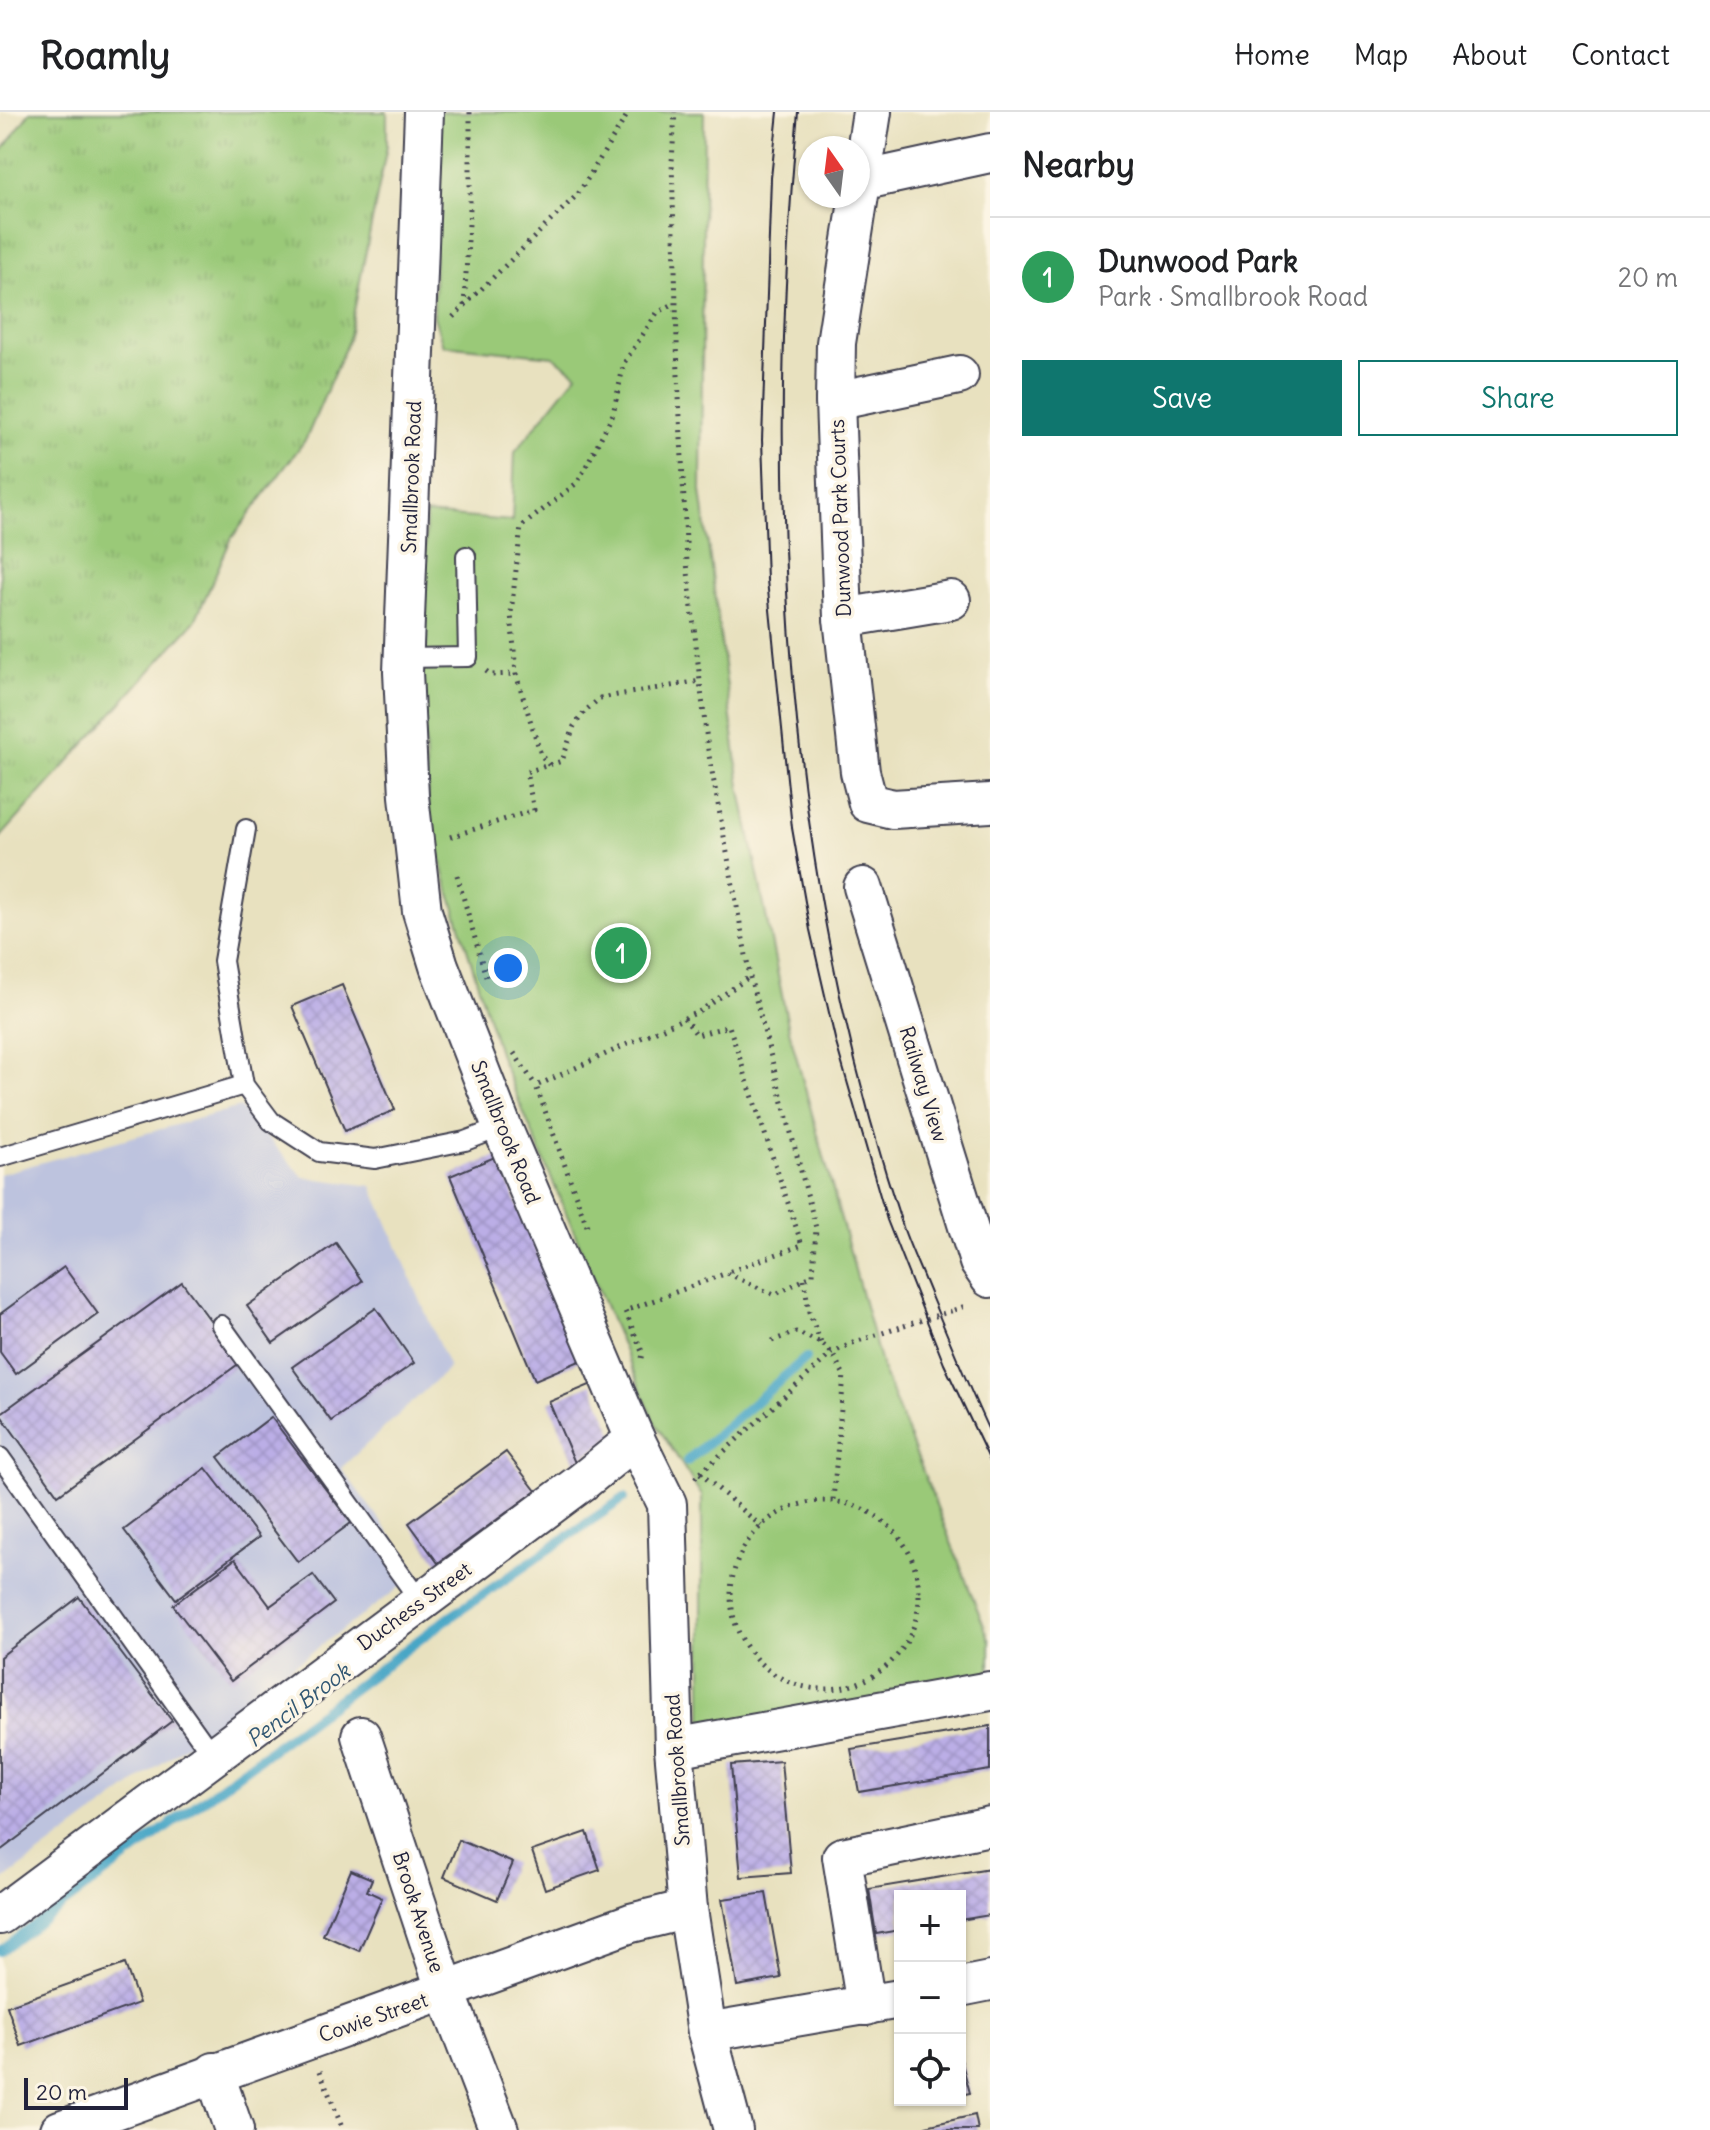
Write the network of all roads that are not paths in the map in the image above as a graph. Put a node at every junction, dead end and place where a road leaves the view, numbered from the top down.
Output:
1 (424, 112) edge
2 (872, 112) edge
3 (868, 136) edge
4 (990, 153) edge
5 (870, 179) edge
6 (857, 208) edge
7 (959, 375) dead end
8 (835, 401) junction
9 (466, 556) dead end
10 (951, 600) dead end
11 (843, 618) junction
12 (404, 658) junction
13 (990, 803) edge
14 (246, 829) dead end
15 (863, 887) dead end
16 (244, 1085) junction
17 (502, 1127) junction
18 (0, 1157) edge
19 (986, 1266) edge
20 (221, 1325) dead end
21 (629, 1423) junction
22 (0, 1457) edge
23 (420, 1601) junction
24 (990, 1691) edge
25 (361, 1736) dead end
26 (674, 1748) junction
27 (212, 1755) junction
28 (990, 1826) edge
29 (688, 1909) junction
30 (0, 1915) edge
31 (990, 1981) edge
32 (966, 1986) edge
33 (446, 1992) junction
34 (883, 2003) edge
35 (707, 2032) junction
36 (214, 2072) junction
37 (60, 2130) edge
38 (234, 2130) edge
39 (499, 2130) edge
40 (733, 2130) edge

1 - 12 street, Smallbrook Road
2 - 3 street, Dunwood Park Courts
4 - 5 street
6 - 8 street, Dunwood Park Courts
7 - 8 street
8 - 11 street, Dunwood Park Courts
9 - 12 lane
10 - 11 street
11 - 13 street, Dunwood Park Courts
12 - 17 street, Smallbrook Road
14 - 16 lane
15 - 19 street, Railway View
16 - 17 lane
16 - 18 lane
17 - 21 street, Smallbrook Road
20 - 23 lane
21 - 23 street, Duchess Street
21 - 26 street, Smallbrook Road
22 - 27 lane
23 - 27 street, Duchess Street
24 - 26 street
25 - 33 street, Brook Avenue
26 - 29 street, Smallbrook Road
27 - 30 street, Duchess Street
28 - 34 street
29 - 33 street, Cowie Street
29 - 35 street, Smallbrook Road
31 - 32 street
33 - 36 street, Cowie Street
33 - 39 street, Brook Avenue
34 - 35 street
35 - 40 street, Smallbrook Road
36 - 37 street, Cowie Street
36 - 38 street

